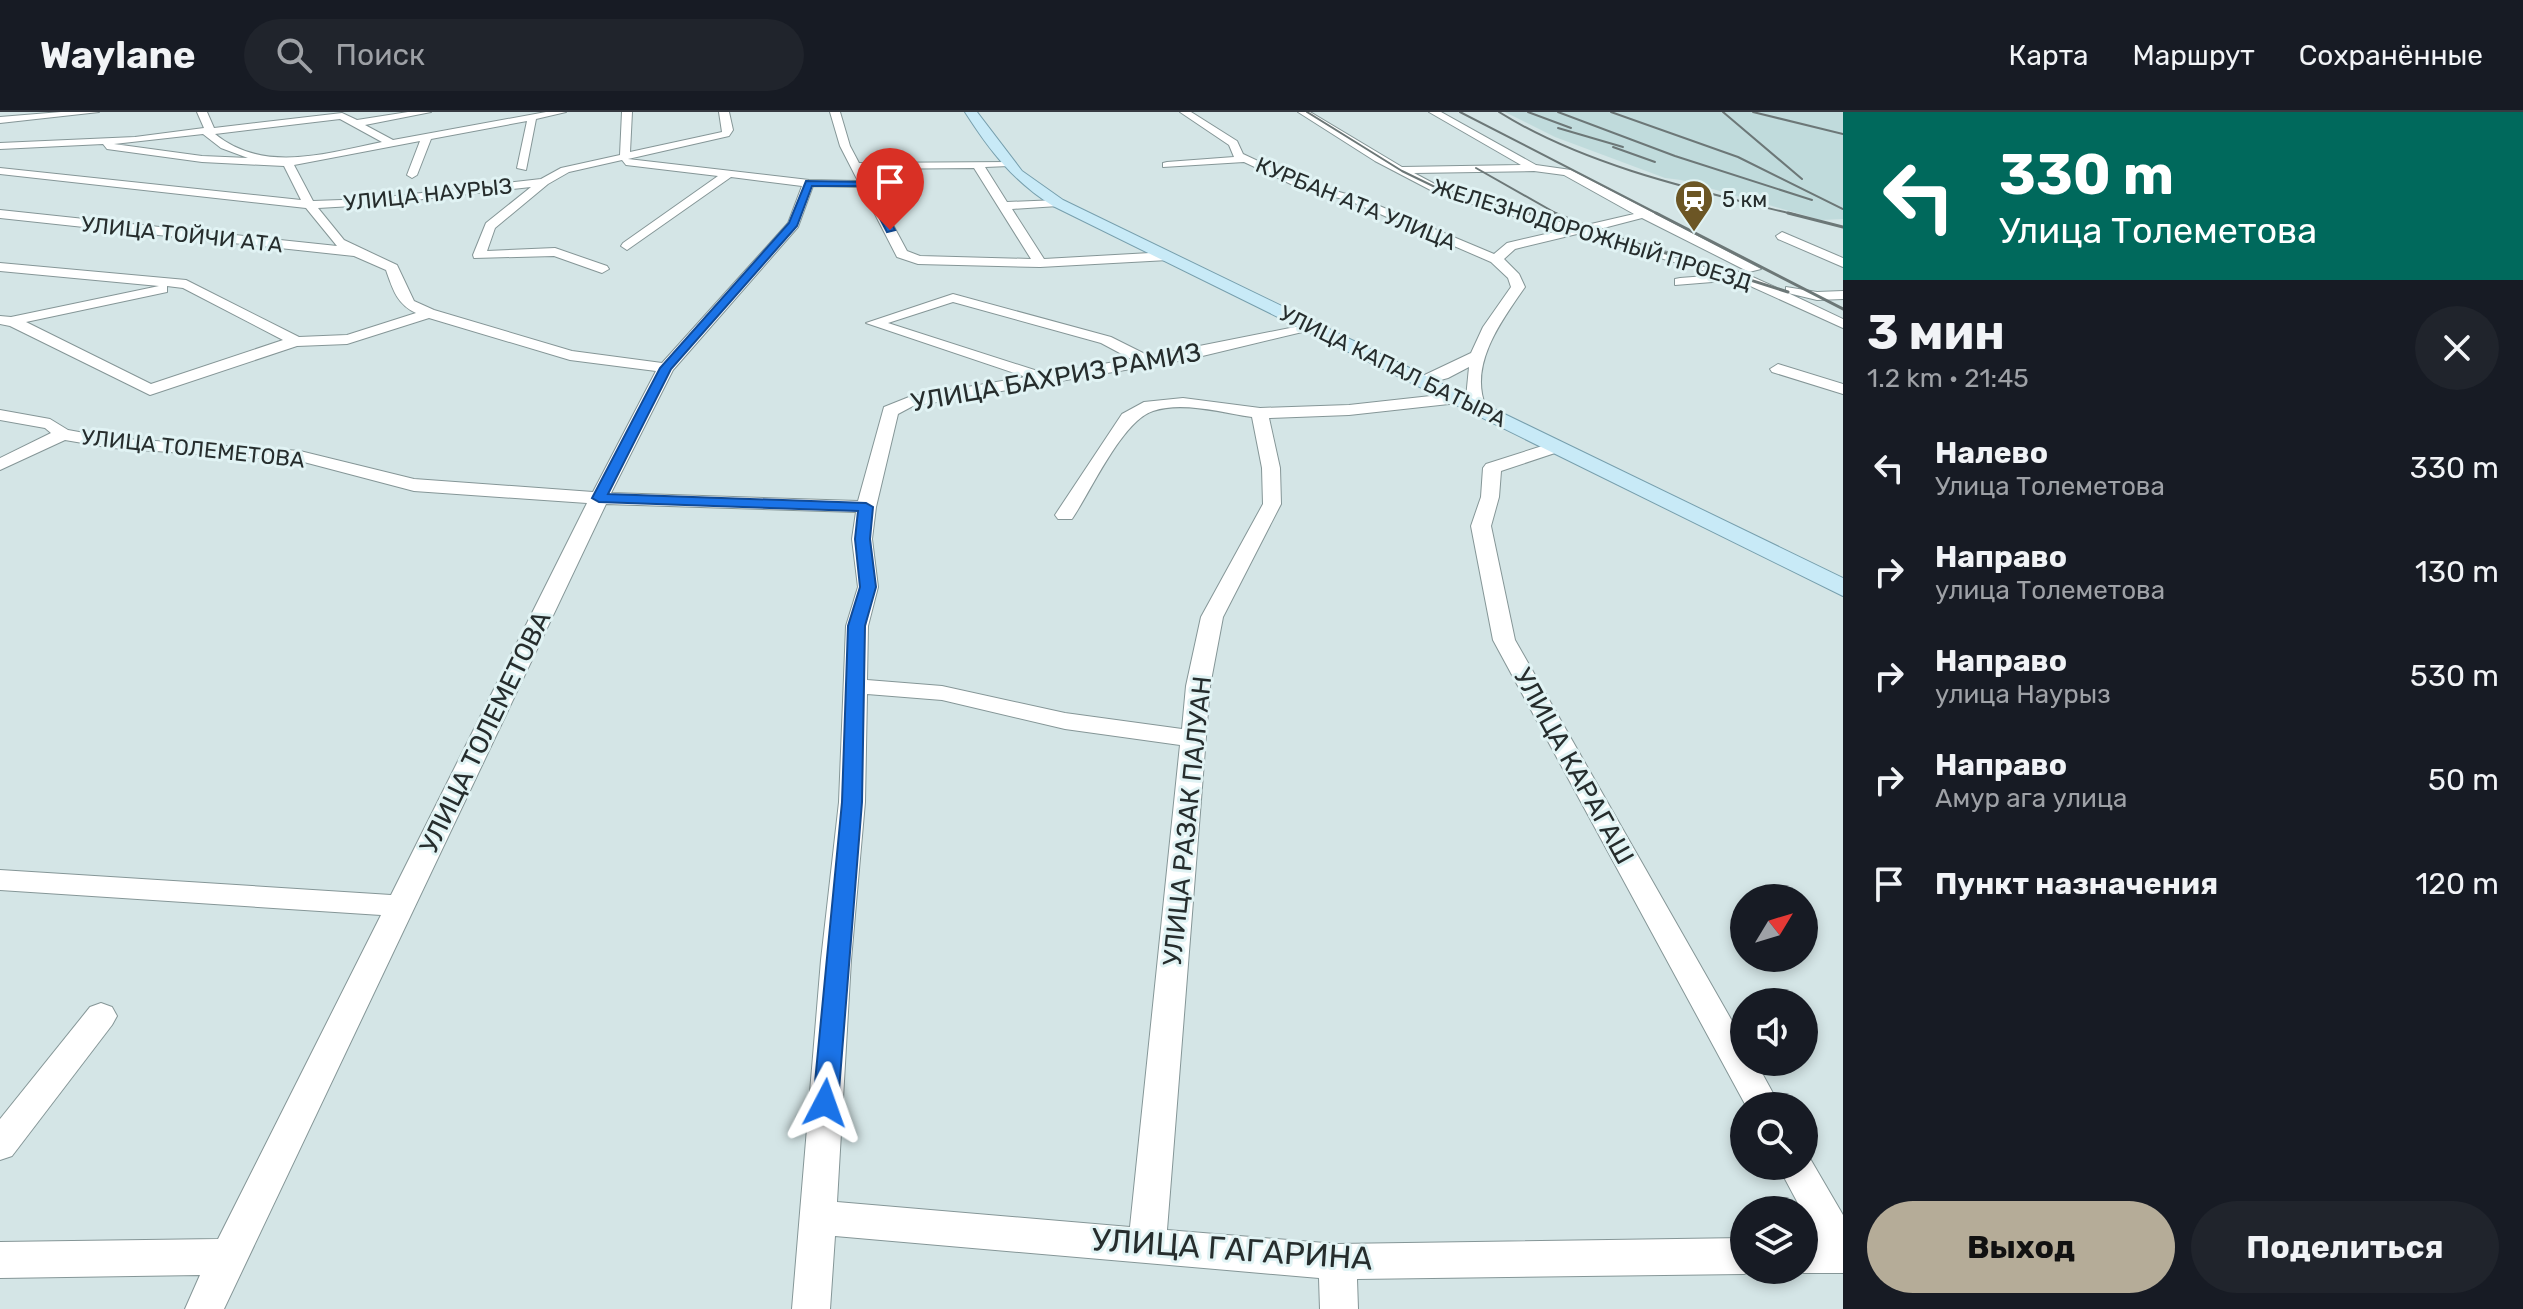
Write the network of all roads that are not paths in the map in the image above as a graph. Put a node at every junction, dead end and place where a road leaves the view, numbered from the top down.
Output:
1 (94, 112) edge
2 (202, 112) edge
3 (426, 112) edge
4 (561, 112) edge
5 (627, 112) edge
6 (724, 112) edge
7 (835, 112) edge
8 (971, 112) edge
9 (1185, 112) edge
10 (1303, 112) edge
11 (1434, 112) edge
12 (532, 118) junction
13 (0, 120) edge
14 (357, 123) junction
15 (208, 131) junction
16 (426, 139) junction
17 (135, 140) junction
18 (394, 145) junction
19 (0, 146) edge
20 (107, 146) junction
21 (625, 156) junction
22 (47, 157) dead end
23 (1245, 159) junction
24 (604, 160) junction
25 (23, 161) dead end
26 (288, 163) junction
27 (1005, 164) junction
28 (978, 165) junction
29 (1167, 165) dead end
30 (856, 166) junction
31 (0, 168) edge
32 (522, 168) dead end
33 (1534, 168) junction
34 (1400, 170) junction
35 (728, 174) junction
36 (412, 175) dead end
37 (544, 182) junction
38 (809, 183) junction
39 (866, 184) junction
40 (1058, 203) junction
41 (313, 205) junction
42 (1004, 206) junction
43 (1641, 213) junction
44 (0, 214) edge
45 (1572, 231) junction
46 (1782, 236) dead end
47 (627, 246) dead end
48 (364, 254) junction
49 (1168, 256) junction
50 (1496, 259) junction
51 (1040, 263) junction
52 (1843, 263) edge
53 (1706, 265) junction
54 (0, 267) edge
55 (1663, 268) dead end
56 (602, 269) dead end
57 (1748, 280) junction
58 (1680, 282) dead end
59 (186, 284) junction
60 (1797, 292) junction
61 (1822, 295) junction
62 (1843, 295) edge
63 (1843, 306) edge
64 (429, 313) junction
65 (4, 322) edge
66 (1843, 324) edge
67 (1310, 326) junction
68 (296, 341) junction
69 (1478, 356) junction
70 (1146, 361) junction
71 (666, 368) junction
72 (1778, 369) dead end
73 (1048, 379) junction
74 (1422, 380) junction
75 (1843, 389) edge
76 (1458, 398) junction
77 (1478, 407) junction
78 (1260, 413) junction
79 (0, 415) edge
80 (63, 434) junction
81 (1558, 446) junction
82 (0, 465) edge
83 (599, 498) junction
84 (866, 507) junction
85 (1065, 515) dead end
86 (1843, 588) edge
87 (856, 686) junction
88 (1194, 739) junction
89 (0, 880) edge
90 (401, 906) junction
91 (101, 1016) dead end
92 (1755, 1092) edge
93 (0, 1145) edge
94 (1804, 1180) edge
95 (817, 1217) junction
96 (1147, 1244) junction
97 (1843, 1252) edge
98 (1818, 1254) edge
99 (1730, 1256) edge
100 (230, 1257) junction
101 (0, 1260) edge
102 (1337, 1262) junction
103 (204, 1309) edge
104 (811, 1309) edge
105 (1339, 1309) edge

1 - 13 street
2 - 15 street
3 - 14 street
4 - 12 street
5 - 21 street
6 - 21 street, УЛИЦА НАУРЫЗ
7 - 30 street
8 - 27 main road, УЛИЦА КАПАЛ БАТЫРА
9 - 23 street, КУРБАН АТА УЛИЦА
10 - 34 street, ЖЕЛЕЗНОДОРОЖНЫЙ ПРОЕЗД
11 - 33 street
12 - 16 street
12 - 32 street
14 - 15 street
14 - 18 street
15 - 17 street
15 - 26 street
16 - 18 street
16 - 36 street
17 - 19 street
17 - 20 street
18 - 26 street
20 - 22 street
20 - 26 street
21 - 24 street, УЛИЦА НАУРЫЗ
23 - 29 street
23 - 50 street, КУРБАН АТА УЛИЦА
24 - 35 street, УЛИЦА НАУРЫЗ
24 - 37 street, УЛИЦА НАУРЫЗ
25 - 31 street
26 - 41 street
27 - 28 street
27 - 40 main road, УЛИЦА КАПАЛ БАТЫРА
28 - 30 street
28 - 42 street
30 - 39 street
31 - 41 street, УЛИЦА ТОЙЧИ АТА
33 - 34 street
33 - 43 street
34 - 45 street, ЖЕЛЕЗНОДОРОЖНЫЙ ПРОЕЗД
35 - 38 street, УЛИЦА НАУРЫЗ
35 - 47 street
37 - 41 street, УЛИЦА НАУРЫЗ
37 - 56 street, УЛИЦА НАУРЫЗ
38 - 39 street, УЛИЦА НАУРЫЗ
38 - 71 street, УЛИЦА ТОЛЕМЕТОВА
39 - 51 street
40 - 42 street
40 - 49 main road, УЛИЦА КАПАЛ БАТЫРА
41 - 48 street
42 - 51 street
43 - 45 street
43 - 60 street
44 - 48 street, УЛИЦА ТОЙЧИ АТА
45 - 50 street
45 - 53 street, ЖЕЛЕЗНОДОРОЖНЫЙ ПРОЕЗД
46 - 52 street
48 - 64 street
49 - 51 street
49 - 67 main road, УЛИЦА КАПАЛ БАТЫРА
50 - 69 street
53 - 55 street
53 - 57 street, ЖЕЛЕЗНОДОРОЖНЫЙ ПРОЕЗД
54 - 59 street
57 - 58 street
57 - 60 street
57 - 66 street, ЖЕЛЕЗНОДОРОЖНЫЙ ПРОЕЗД
59 - 65 street
59 - 68 street
60 - 61 street
61 - 62 street
61 - 63 street
64 - 68 street
64 - 71 street
65 - 68 street
67 - 70 street, УЛИЦА БАХРИЗ РАМИЗ
67 - 74 main road, УЛИЦА КАПАЛ БАТЫРА
69 - 74 street
69 - 77 street
70 - 73 street, УЛИЦА БАХРИЗ РАМИЗ
70 - 73 street
71 - 83 street, УЛИЦА ТОЛЕМЕТОВА
72 - 75 street
73 - 84 street, УЛИЦА БАХРИЗ РАМИЗ
74 - 76 main road, УЛИЦА КАПАЛ БАТЫРА
76 - 77 main road, УЛИЦА КАПАЛ БАТЫРА
76 - 78 street
77 - 81 main road, УЛИЦА КАПАЛ БАТЫРА
78 - 85 street
78 - 88 street, УЛИЦА РАЗАК ПАЛУАН
79 - 80 street, УЛИЦА ТОЛЕМЕТОВА
80 - 82 street
80 - 83 street, УЛИЦА ТОЛЕМЕТОВА
81 - 86 main road, УЛИЦА КАПАЛ БАТЫРА
81 - 92 street, УЛИЦА КАРАГАШ
83 - 84 street, УЛИЦА ТОЛЕМЕТОВА
83 - 90 street, УЛИЦА ТОЛЕМЕТОВА
84 - 87 street, УЛИЦА БАХРИЗ РАМИЗ
87 - 88 street
87 - 95 street, УЛИЦА БАХРИЗ РАМИЗ
88 - 96 street, УЛИЦА РАЗАК ПАЛУАН
89 - 90 street
90 - 100 street, УЛИЦА ТОЛЕМЕТОВА
91 - 93 street
94 - 97 street
95 - 96 street, УЛИЦА ГАГАРИНА
95 - 104 street, УЛИЦА БАХРИЗ РАМИЗ
96 - 102 street, УЛИЦА ГАГАРИНА
97 - 98 street
99 - 102 street, УЛИЦА ГАГАРИНА
100 - 101 street
100 - 103 street, УЛИЦА ТОЛЕМЕТОВА
102 - 105 street

